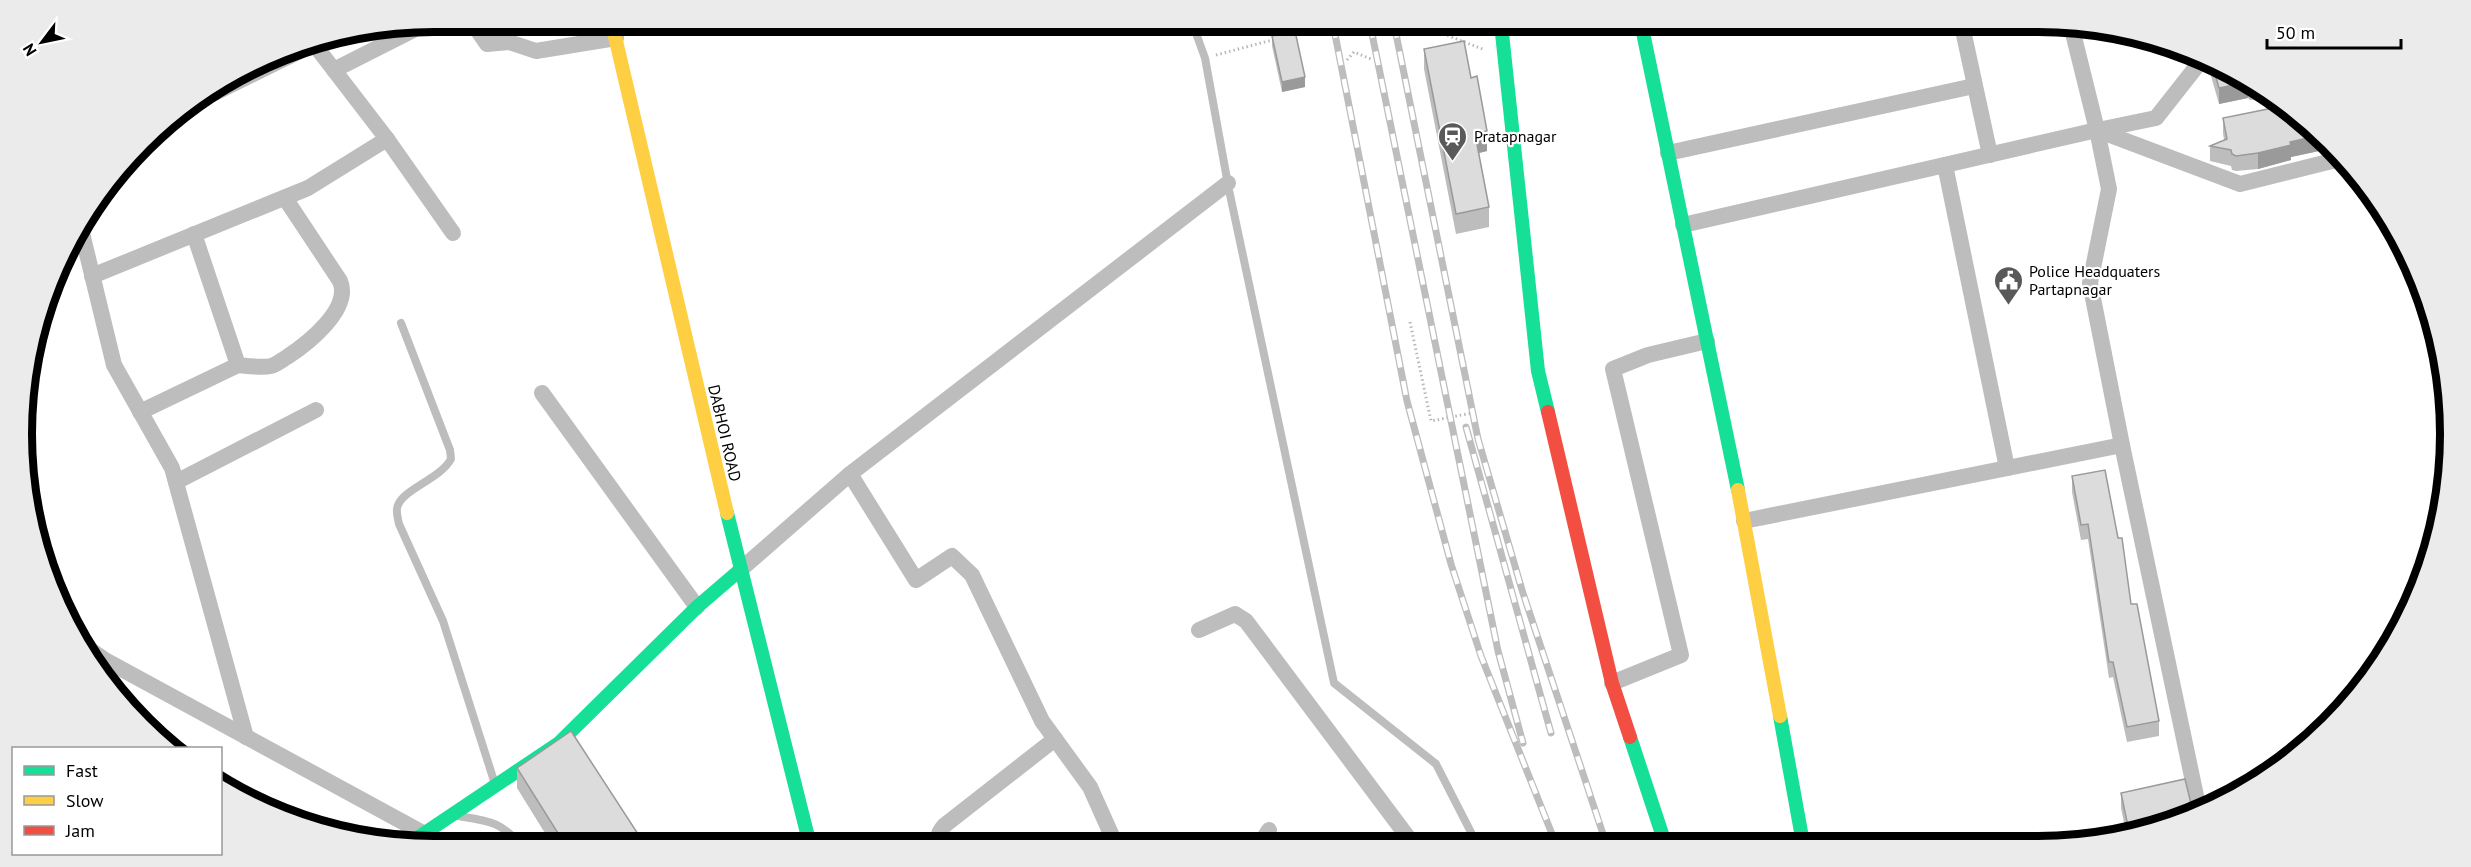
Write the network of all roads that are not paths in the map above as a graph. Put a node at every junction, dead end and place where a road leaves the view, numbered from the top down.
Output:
1 (409, 32) edge
2 (479, 32) edge
3 (1196, 32) edge
4 (1503, 32) edge
5 (1645, 32) edge
6 (1963, 32) edge
7 (614, 33) edge
8 (2073, 33) edge
9 (319, 48) edge
10 (2198, 65) edge
11 (334, 70) junction
12 (1974, 86) junction
13 (2097, 130) junction
14 (387, 139) junction
15 (1668, 153) junction
16 (1990, 155) junction
17 (2333, 161) edge
18 (1945, 165) junction
19 (1228, 183) junction
20 (285, 198) junction
21 (1683, 225) junction
22 (453, 233) dead end
23 (194, 234) junction
24 (83, 237) edge
25 (92, 276) junction
26 (401, 323) dead end
27 (1707, 341) junction
28 (238, 365) junction
29 (542, 393) dead end
30 (316, 410) dead end
31 (141, 412) junction
32 (2121, 445) junction
33 (2007, 468) junction
34 (850, 474) junction
35 (176, 482) junction
36 (1744, 521) junction
37 (740, 570) junction
38 (697, 607) junction
39 (1200, 630) dead end
40 (108, 669) edge
41 (1612, 683) junction
42 (246, 736) junction
43 (1055, 739) junction
44 (495, 784) junction
45 (2197, 802) edge
46 (449, 814) junction
47 (412, 835) edge
48 (420, 835) edge
49 (513, 836) edge
50 (809, 836) edge
51 (938, 836) edge
52 (1112, 836) edge
53 (1407, 836) edge
54 (1473, 836) edge
55 (1663, 836) edge
56 (1802, 836) edge

1 - 11 street
2 - 7 street
3 - 19 lane
4 - 41 street
5 - 15 street
6 - 12 street
7 - 37 street, DABHOI ROAD
8 - 13 street
9 - 11 street
10 - 13 street
11 - 14 street
12 - 15 street
12 - 16 street
13 - 16 street
13 - 17 street
13 - 32 street
14 - 20 street
14 - 22 street
15 - 21 street
16 - 18 street
18 - 21 street
18 - 33 street
19 - 34 street
19 - 54 lane
20 - 23 street
20 - 28 street
21 - 27 street
23 - 25 street
23 - 28 street
24 - 25 street
25 - 31 street
26 - 44 lane
27 - 36 street
27 - 41 street
28 - 31 street
29 - 38 street
30 - 35 street
31 - 35 street
32 - 33 street
32 - 45 street
33 - 36 street
34 - 37 street
34 - 43 street
35 - 42 street
36 - 56 street
37 - 38 street
37 - 50 street, DABHOI ROAD
38 - 44 street
39 - 53 street
40 - 42 street
41 - 55 street
42 - 47 street
43 - 51 street
43 - 52 street
44 - 46 street
46 - 48 street
46 - 49 lane

